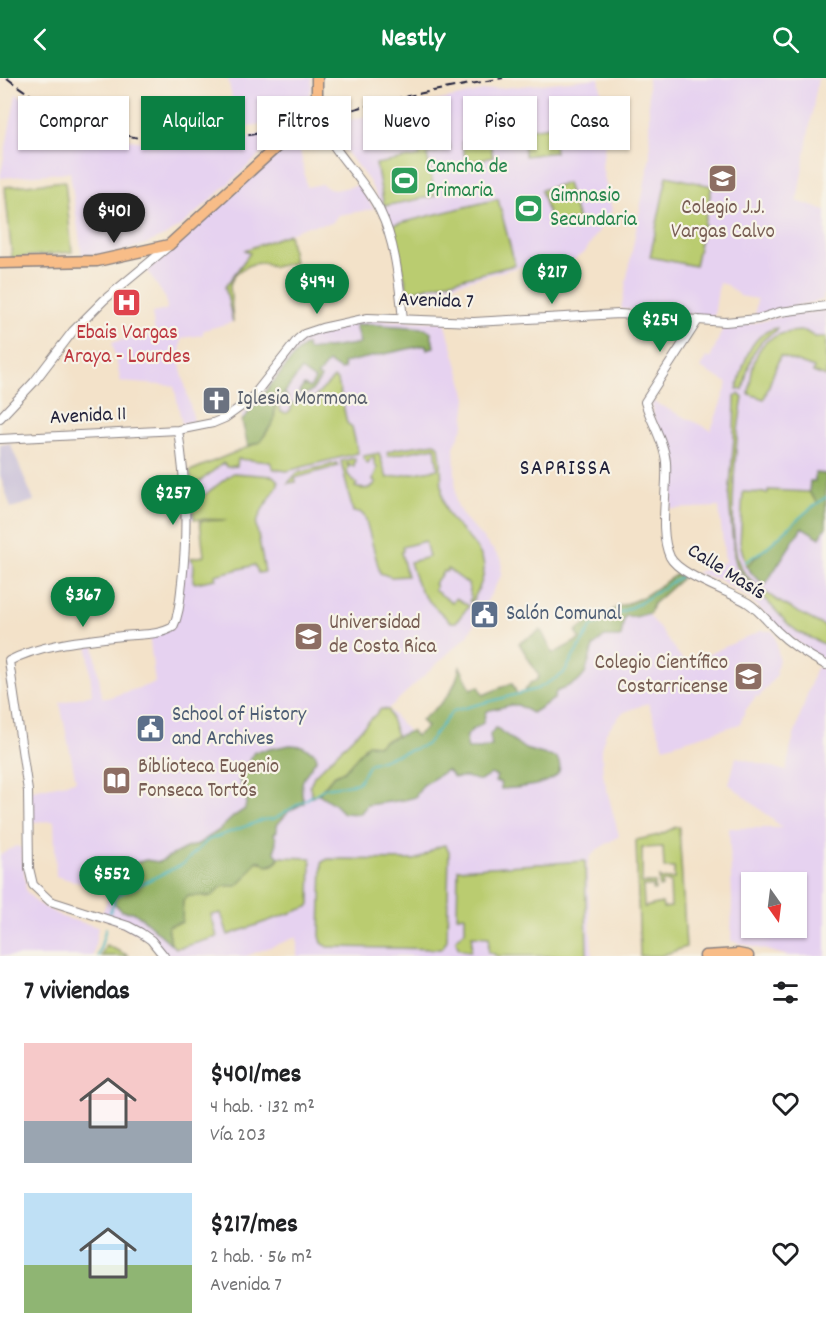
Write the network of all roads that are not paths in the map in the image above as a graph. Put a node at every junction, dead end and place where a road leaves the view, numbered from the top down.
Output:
1 (317, 78) edge
2 (317, 96) edge
3 (273, 150) edge
4 (337, 150) edge
5 (169, 245) junction
6 (0, 263) edge
7 (402, 306) junction
8 (826, 306) edge
9 (375, 318) junction
10 (404, 319) junction
11 (698, 320) junction
12 (298, 339) joint
13 (0, 418) edge
14 (178, 430) junction
15 (0, 439) edge
16 (826, 665) edge
17 (164, 956) edge
18 (705, 956) edge
19 (748, 956) edge

1 - 2 main road
3 - 5 main road
4 - 7 street
5 - 6 main road
5 - 13 street
7 - 9 street
7 - 10 street
8 - 11 street, Avenida 7
9 - 10 street, Avenida 7
9 - 12 street, Avenida 7
10 - 11 street, Avenida 7
11 - 16 street, Calle Masís
12 - 14 street, Avenida 11
14 - 15 street, Avenida 11
14 - 17 street
18 - 19 main road

